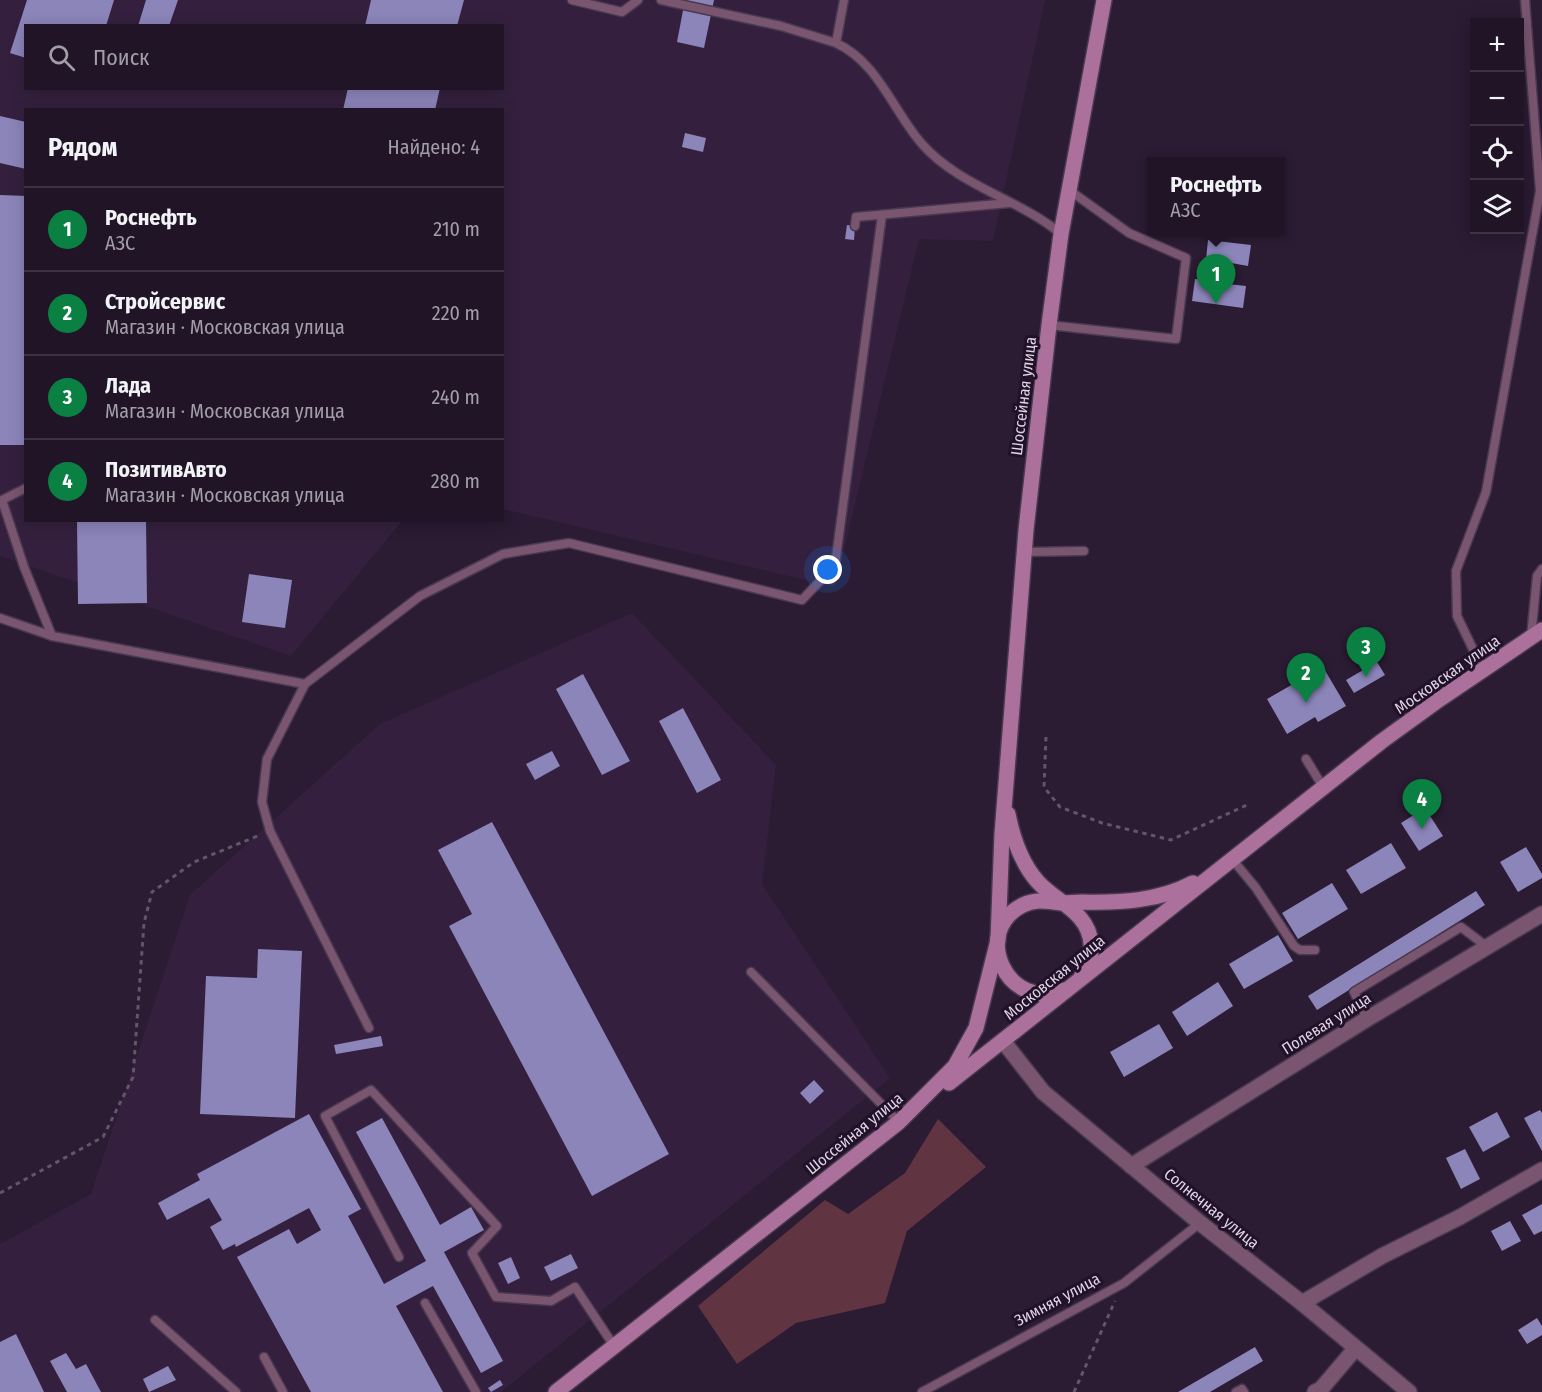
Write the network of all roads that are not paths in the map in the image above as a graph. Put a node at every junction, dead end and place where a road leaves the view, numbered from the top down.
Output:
1 (572, 0) edge
2 (638, 0) edge
3 (661, 0) edge
4 (844, 0) edge
5 (1104, 0) edge
6 (1525, 0) edge
7 (836, 43) junction
8 (1069, 190) junction
9 (1009, 203) junction
10 (882, 215) junction
11 (855, 226) dead end
12 (1061, 234) junction
13 (1049, 325) junction
14 (24, 489) edge
15 (1084, 551) dead end
16 (1024, 552) junction
17 (1542, 569) edge
18 (0, 618) edge
19 (1537, 634) edge
20 (52, 636) junction
21 (1483, 670) junction
22 (306, 684) junction
23 (1306, 759) dead end
24 (1323, 787) junction
25 (1005, 800) junction
26 (1232, 859) junction
27 (1062, 903) junction
28 (1542, 914) edge
29 (998, 940) junction
30 (1486, 946) junction
31 (1315, 950) dead end
32 (751, 972) dead end
33 (1073, 984) junction
34 (1366, 1019) junction
35 (369, 1028) dead end
36 (1003, 1041) junction
37 (899, 1122) junction
38 (1131, 1166) junction
39 (1542, 1170) edge
40 (1200, 1223) junction
41 (399, 1257) dead end
42 (425, 1303) dead end
43 (1302, 1303) junction
44 (155, 1320) dead end
45 (614, 1346) junction
46 (1355, 1349) junction
47 (264, 1357) dead end
48 (236, 1392) edge
49 (283, 1392) edge
50 (476, 1392) edge
51 (556, 1392) edge
52 (922, 1392) edge
53 (1236, 1392) edge
54 (1244, 1392) edge
55 (1315, 1392) edge
56 (1409, 1392) edge

1 - 2 lane
3 - 7 lane
4 - 7 lane
5 - 8 main road, Шоссейная улица
6 - 21 lane
7 - 9 lane
8 - 12 main road, Шоссейная улица
8 - 13 lane
9 - 10 lane
9 - 12 lane
10 - 11 lane
10 - 22 lane
12 - 13 main road, Шоссейная улица
13 - 16 main road, Шоссейная улица
14 - 20 lane
15 - 16 lane
16 - 25 main road, Шоссейная улица
17 - 19 lane
18 - 20 lane
19 - 21 main road, Московская улица
20 - 22 lane
21 - 24 main road, Московская улица
22 - 35 lane
23 - 24 lane
24 - 26 main road, Московская улица
25 - 27 main road, Шоссейная улица
25 - 29 main road, Шоссейная улица
26 - 27 main road, Московская улица
26 - 31 lane
26 - 33 main road, Московская улица
27 - 29 main road, Московская улица
27 - 33 main road
28 - 30 street, Полевая улица
29 - 33 main road
29 - 37 main road, Шоссейная улица
30 - 34 street, Полевая улица
30 - 34 lane
32 - 37 lane
33 - 36 main road, Московская улица
34 - 38 street, Полевая улица
36 - 37 main road, Московская улица
36 - 38 street, Солнечная улица
37 - 45 main road, Шоссейная улица
38 - 40 street, Солнечная улица
39 - 43 street
40 - 43 street, Солнечная улица
40 - 52 lane, Зимняя улица
41 - 45 lane
42 - 50 lane
43 - 46 street, Солнечная улица
44 - 48 lane
45 - 51 main road, Шоссейная улица
46 - 55 street
46 - 56 street, Солнечная улица
47 - 49 lane
53 - 54 lane

